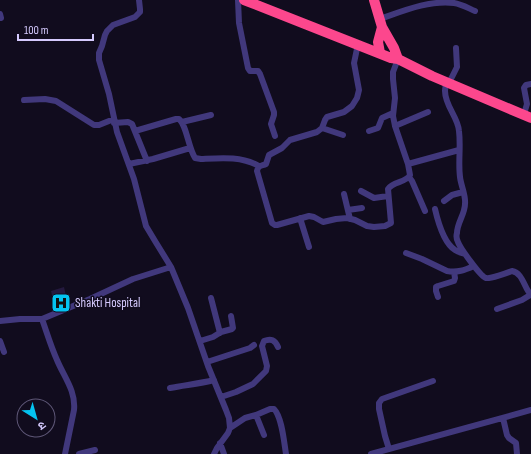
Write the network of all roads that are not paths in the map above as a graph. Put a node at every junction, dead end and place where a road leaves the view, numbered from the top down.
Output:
1 (139, 0) edge
2 (238, 0) edge
3 (244, 0) edge
4 (374, 0) edge
5 (263, 4) edge
6 (475, 11) dead end
7 (381, 23) junction
8 (378, 42) junction
9 (358, 44) junction
10 (456, 48) dead end
11 (380, 53) junction
12 (398, 59) junction
13 (448, 83) junction
14 (531, 84) edge
15 (24, 100) dead end
16 (428, 112) dead end
17 (393, 113) junction
18 (210, 115) dead end
19 (527, 116) edge
20 (114, 121) junction
21 (182, 122) junction
22 (396, 126) junction
23 (322, 128) junction
24 (135, 131) junction
25 (369, 131) dead end
26 (343, 135) dead end
27 (275, 136) dead end
28 (190, 148) junction
29 (459, 150) junction
30 (147, 160) junction
31 (129, 164) junction
32 (408, 164) junction
33 (259, 166) junction
34 (409, 176) junction
35 (361, 191) dead end
36 (463, 192) junction
37 (344, 194) dead end
38 (388, 196) junction
39 (444, 201) dead end
40 (362, 208) dead end
41 (348, 210) junction
42 (435, 210) dead end
43 (425, 211) dead end
44 (300, 218) junction
45 (350, 218) junction
46 (309, 247) dead end
47 (406, 253) dead end
48 (465, 254) junction
49 (474, 266) junction
50 (171, 267) junction
51 (454, 272) junction
52 (531, 295) edge
53 (438, 297) dead end
54 (211, 298) dead end
55 (497, 309) dead end
56 (231, 316) dead end
57 (42, 319) junction
58 (0, 321) edge
59 (220, 333) junction
60 (0, 341) edge
61 (200, 341) junction
62 (254, 345) dead end
63 (278, 348) dead end
64 (4, 352) dead end
65 (207, 362) junction
66 (214, 380) junction
67 (433, 381) dead end
68 (170, 388) dead end
69 (221, 397) junction
70 (531, 410) edge
71 (256, 415) junction
72 (503, 418) junction
73 (230, 428) junction
74 (264, 434) dead end
75 (220, 443) junction
76 (389, 449) junction
77 (95, 450) dead end
78 (65, 454) edge
79 (79, 454) edge
80 (214, 454) edge
81 (224, 454) edge
82 (286, 454) edge
83 (371, 454) edge
84 (517, 454) edge

1 - 20 street
2 - 27 street
3 - 5 highway
4 - 7 highway
5 - 9 highway
6 - 7 street
7 - 8 highway
7 - 12 highway
8 - 9 highway
8 - 11 highway
9 - 11 highway
9 - 23 street
10 - 13 street
11 - 12 highway
12 - 13 highway
12 - 17 street
13 - 19 highway
13 - 29 street
14 - 19 street
15 - 20 street
16 - 22 street
17 - 22 street
17 - 25 street
18 - 21 street
20 - 24 street
20 - 31 street
21 - 24 street
21 - 28 street
22 - 32 street
23 - 26 street
23 - 33 street
24 - 30 street
28 - 30 street
28 - 33 street
29 - 32 street
29 - 36 street
30 - 31 street
31 - 50 street
32 - 34 street
33 - 44 street
34 - 38 street
34 - 43 street
35 - 38 street
36 - 39 street
36 - 48 street
37 - 41 street
38 - 45 street
40 - 41 street
41 - 45 street
42 - 48 street
44 - 45 street
44 - 46 street
47 - 51 street
48 - 49 street
49 - 51 street
49 - 52 street
50 - 57 street
50 - 61 street
51 - 53 street
52 - 55 street
54 - 59 street
56 - 59 street
57 - 58 street
57 - 78 street
59 - 61 street
60 - 64 street
61 - 65 street
62 - 65 street
63 - 69 street
65 - 66 street
66 - 68 street
66 - 69 street
67 - 76 street
69 - 73 street
70 - 72 street
71 - 73 street
71 - 74 street
71 - 82 street
72 - 76 street
72 - 84 street
73 - 75 street
75 - 80 street
75 - 81 street
76 - 83 street
77 - 79 street

